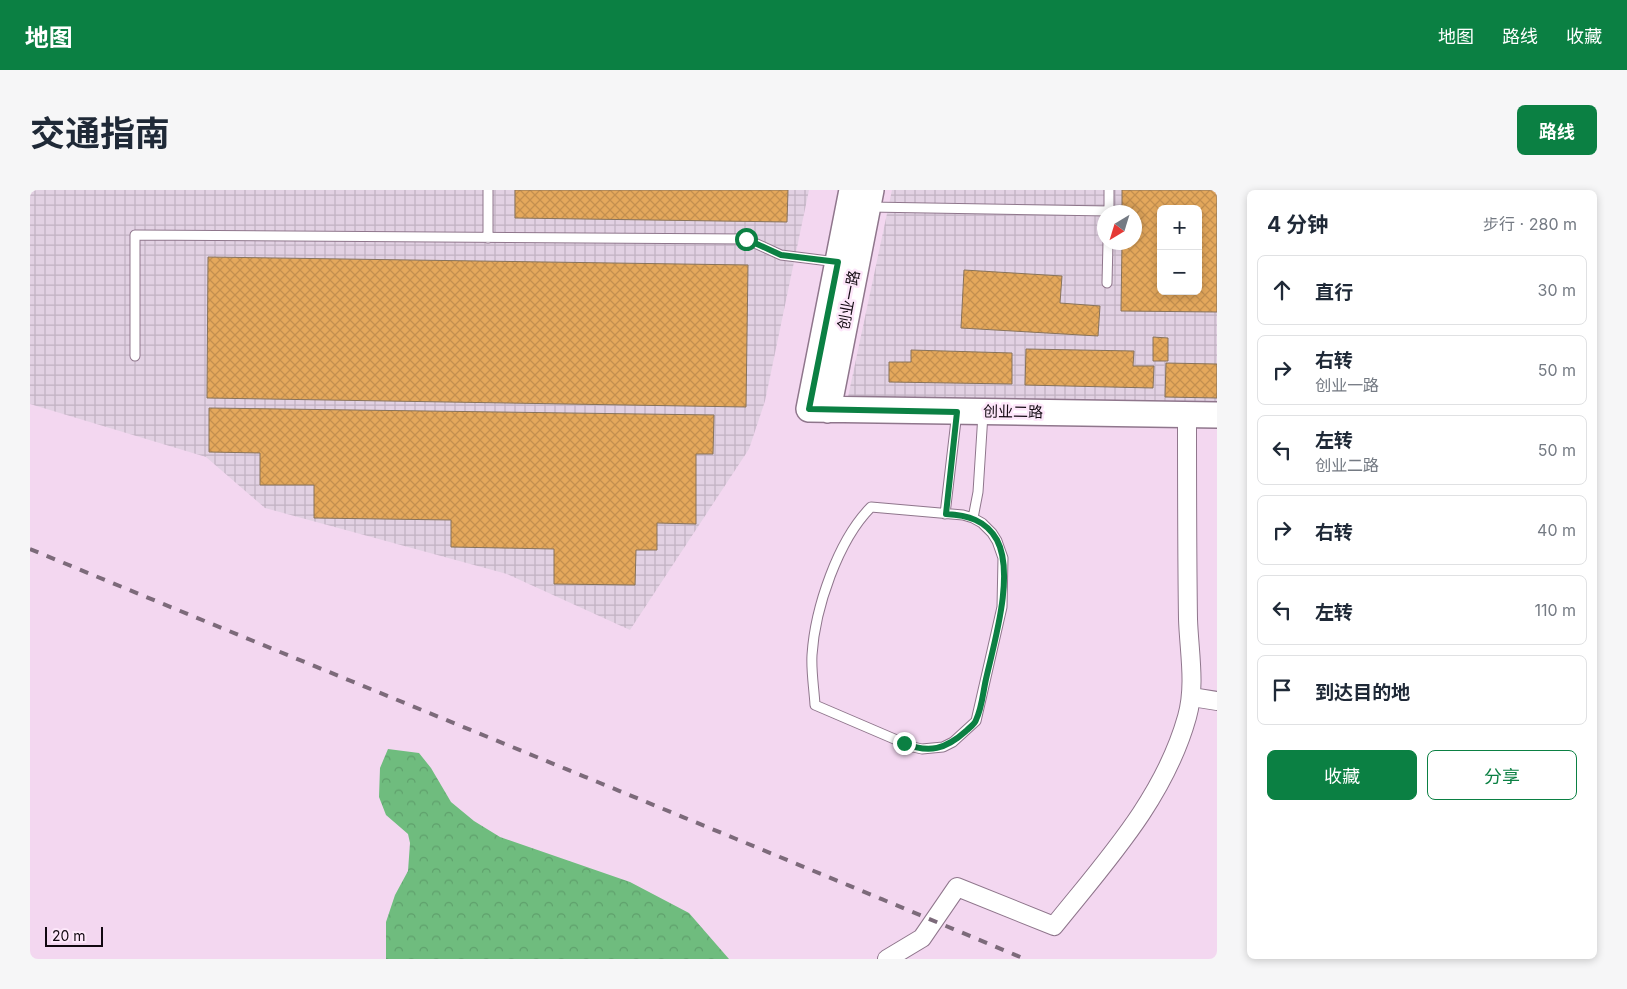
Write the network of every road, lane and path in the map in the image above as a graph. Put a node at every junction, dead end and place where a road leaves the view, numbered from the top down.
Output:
1 (488, 190) edge
2 (1109, 190) edge
3 (863, 196) edge
4 (1108, 205) edge
5 (1097, 211) edge
6 (488, 238) junction
7 (1108, 250) edge
8 (838, 262) junction
9 (1107, 283) dead end
10 (135, 356) dead end
11 (819, 410) junction
12 (957, 412) junction
13 (983, 412) junction
14 (1187, 415) junction
15 (1217, 415) edge
16 (946, 514) junction
17 (973, 518) junction
18 (1192, 697) junction
19 (1217, 702) edge
20 (887, 959) edge

1 - 6 lane
2 - 4 lane
3 - 5 lane
3 - 8 street, 创业一路
3 - 11 street, 创业一路
6 - 8 lane
6 - 10 lane
7 - 9 lane
8 - 11 street, 创业一路
11 - 12 street, 创业二路
12 - 13 street, 创业二路
12 - 16 lane
13 - 14 street, 创业二路
13 - 17 lane
14 - 15 street, 创业二路
14 - 18 street
16 - 17 lane
16 - 17 lane
18 - 19 street
18 - 20 street

